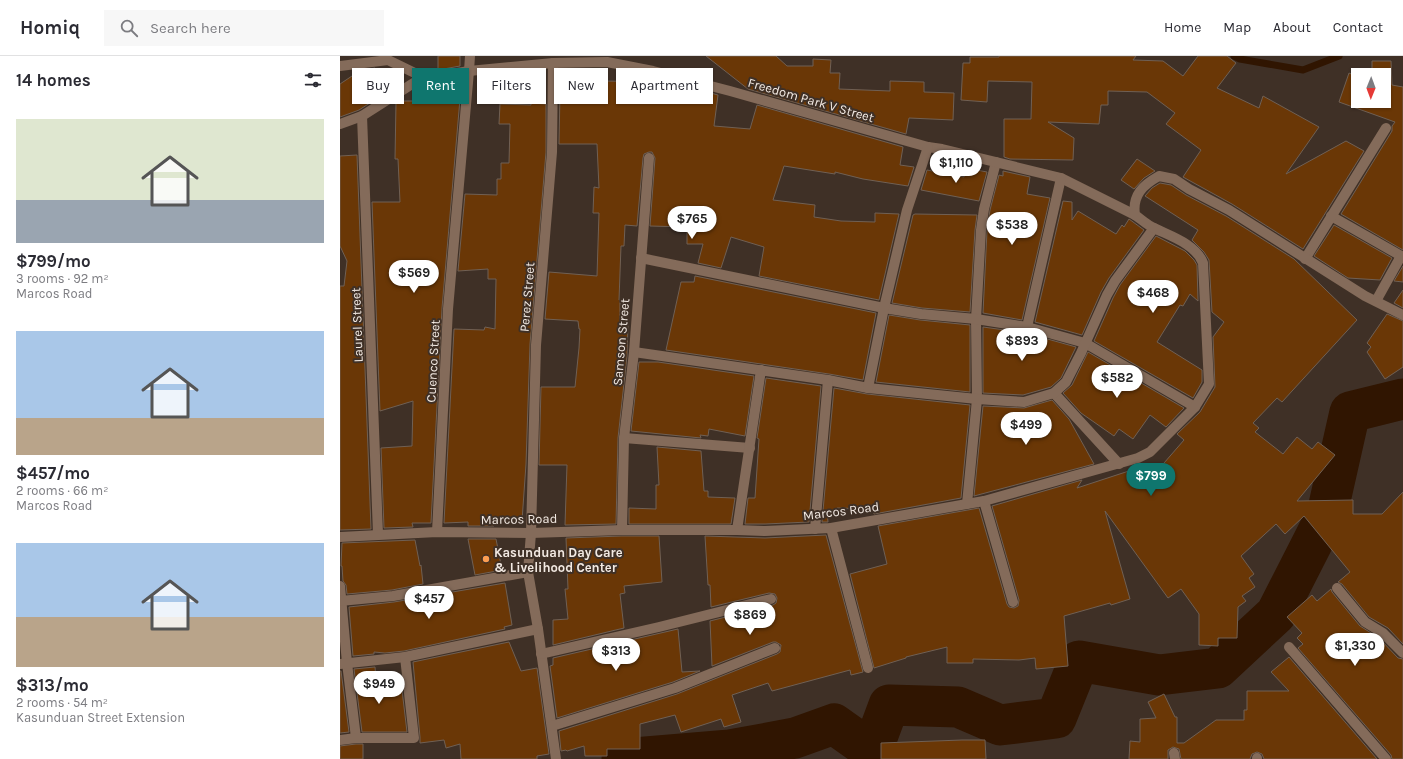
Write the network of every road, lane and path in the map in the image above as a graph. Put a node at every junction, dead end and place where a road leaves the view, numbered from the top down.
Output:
1 (470, 56) edge
2 (345, 62) edge
3 (553, 63) junction
4 (469, 71) joint
5 (412, 72) edge
6 (412, 84) edge
7 (466, 104) edge
8 (362, 116) junction
9 (340, 124) edge
10 (1386, 128) dead end
11 (928, 147) junction
12 (649, 158) dead end
13 (996, 162) junction
14 (1061, 178) junction
15 (1136, 215) junction
16 (1331, 216) junction
17 (1154, 228) junction
18 (1402, 257) edge
19 (641, 258) junction
20 (1305, 259) junction
21 (1376, 301) junction
22 (884, 308) junction
23 (1403, 315) edge
24 (976, 320) junction
25 (1027, 327) junction
26 (1085, 343) junction
27 (634, 352) junction
28 (761, 370) junction
29 (828, 380) junction
30 (868, 388) junction
31 (1054, 393) junction
32 (977, 399) junction
33 (1195, 407) junction
34 (624, 438) junction
35 (750, 448) junction
36 (1119, 464) junction
37 (984, 502) junction
38 (967, 504) junction
39 (831, 528) junction
40 (815, 529) junction
41 (622, 530) junction
42 (737, 530) junction
43 (437, 532) junction
44 (531, 533) junction
45 (378, 534) junction
46 (340, 537) edge
47 (528, 572) junction
48 (340, 586) edge
49 (1337, 588) dead end
50 (771, 599) dead end
51 (341, 601) edge
52 (1013, 602) dead end
53 (538, 629) junction
54 (1289, 647) dead end
55 (775, 648) dead end
56 (1403, 653) edge
57 (540, 654) junction
58 (405, 657) junction
59 (343, 663) edge
60 (868, 668) dead end
61 (552, 726) junction
62 (356, 738) junction
63 (340, 740) edge
64 (556, 759) edge
65 (1386, 759) edge

1 - 4 street, Cuenco Street
2 - 5 street
3 - 4 street, Freedom Park V Street
3 - 11 street, Freedom Park V Street
3 - 44 street, Perez Street
6 - 8 street
7 - 43 street, Cuenco Street
8 - 9 street
8 - 45 street, Laurel Street
10 - 16 street
11 - 13 street, Freedom Park V Street
11 - 22 street
12 - 19 street, Samson Street
13 - 14 street, Freedom Park V Street
13 - 24 street
14 - 15 street, Freedom Park V Street
14 - 25 street
15 - 17 street, Freedom Park V Street
15 - 20 street
16 - 18 street
16 - 20 street
17 - 26 street
17 - 33 street, Marcos Road
18 - 21 street
19 - 22 street
19 - 27 street, Samson Street
20 - 21 street
21 - 23 street
22 - 24 street
22 - 30 street
24 - 25 street
24 - 32 street
25 - 26 street
26 - 31 street
26 - 33 street
27 - 28 street
27 - 34 street, Samson Street
28 - 29 street
28 - 35 street
29 - 30 street
29 - 40 street
30 - 32 street
31 - 32 street
31 - 36 street
32 - 38 street
33 - 36 street, Marcos Road
34 - 35 street
34 - 41 street, Samson Street
35 - 42 street
36 - 37 street, Marcos Road
37 - 38 street, Marcos Road
37 - 52 street
38 - 39 street, Marcos Road
39 - 40 street, Marcos Road
39 - 60 street
40 - 42 street, Marcos Road
41 - 42 street, Marcos Road
41 - 44 street, Marcos Road
43 - 44 street, Marcos Road
43 - 45 street, Marcos Road
44 - 47 street, Perez Street
45 - 46 street, Marcos Road
47 - 51 street
47 - 53 street, Perez Street
48 - 51 street
49 - 56 street
50 - 57 street
51 - 59 street
53 - 57 street, Perez Street
53 - 58 street
54 - 65 street
55 - 61 street
57 - 61 street, Perez Street
58 - 59 street
58 - 62 street
59 - 62 street
61 - 64 street, Perez Street
62 - 63 street

